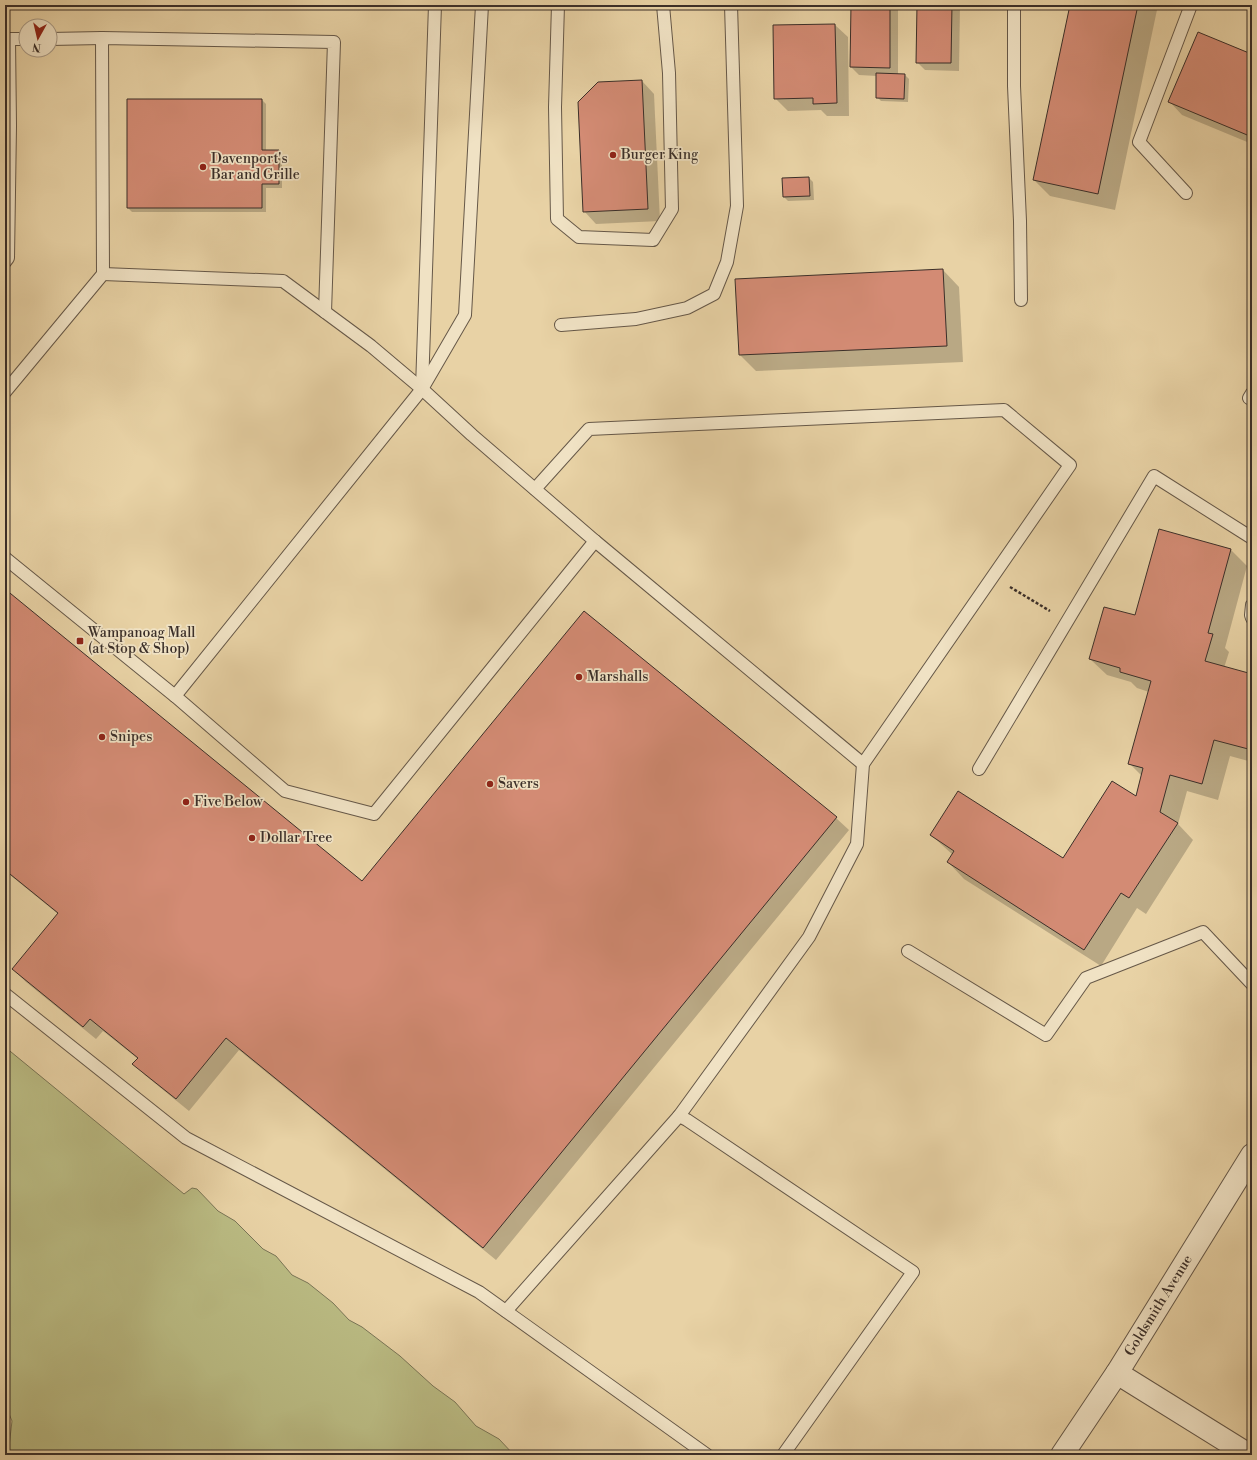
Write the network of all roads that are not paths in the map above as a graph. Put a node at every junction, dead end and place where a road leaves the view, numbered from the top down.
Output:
1 (435, 5) edge
2 (482, 5) edge
3 (558, 5) edge
4 (663, 5) edge
5 (731, 5) edge
6 (1014, 5) edge
7 (1191, 5) edge
8 (58, 38) edge
9 (102, 38) junction
10 (7, 39) edge
11 (18, 39) edge
12 (1186, 194) dead end
13 (5, 262) edge
14 (103, 274) junction
15 (1021, 300) dead end
16 (324, 312) junction
17 (561, 325) dead end
18 (422, 389) junction
19 (5, 392) edge
20 (535, 489) junction
21 (1252, 538) edge
22 (595, 541) junction
23 (5, 558) edge
24 (1252, 605) edge
25 (1252, 618) edge
26 (175, 696) junction
27 (863, 764) junction
28 (979, 769) dead end
29 (908, 951) dead end
30 (1252, 984) edge
31 (5, 994) edge
32 (679, 1116) junction
33 (1252, 1155) edge
34 (506, 1311) junction
35 (1117, 1373) junction
36 (707, 1455) edge
37 (783, 1455) edge
38 (1062, 1455) edge
39 (1249, 1455) edge

1 - 18 lane
2 - 18 lane
3 - 4 lane
5 - 17 lane
6 - 15 lane
7 - 12 lane
8 - 9 lane
9 - 14 lane
9 - 16 lane
10 - 11 lane
10 - 13 lane
14 - 16 lane
14 - 19 lane
16 - 18 lane
18 - 20 lane
18 - 26 lane
20 - 22 lane
20 - 27 lane
21 - 28 lane
22 - 26 lane
22 - 27 lane
23 - 26 lane
24 - 25 lane
27 - 32 lane
29 - 30 lane
31 - 34 lane
32 - 34 lane
32 - 37 lane
33 - 35 street, Goldsmith Avenue
34 - 36 lane
35 - 38 street, Goldsmith Avenue
35 - 39 street

